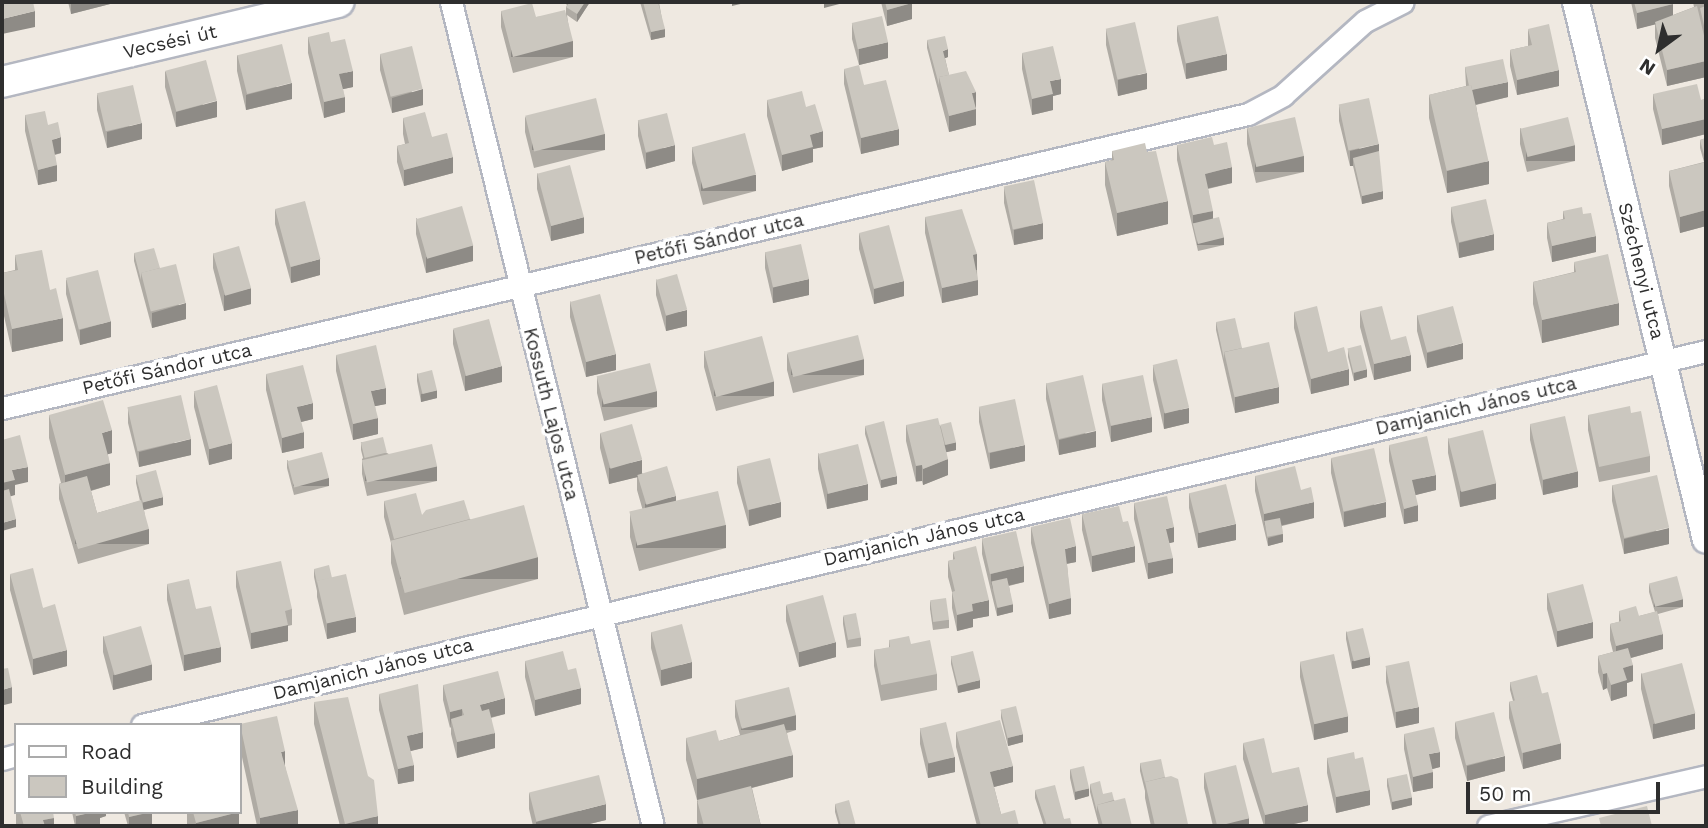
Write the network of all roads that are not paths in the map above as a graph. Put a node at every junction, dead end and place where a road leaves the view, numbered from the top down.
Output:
1 (338, 2) edge
2 (452, 2) edge
3 (1403, 2) edge
4 (1576, 2) edge
5 (2, 82) edge
6 (520, 286) junction
7 (1706, 351) edge
8 (1663, 362) junction
9 (2, 408) edge
10 (1706, 540) edge
11 (600, 614) junction
12 (150, 723) edge
13 (1706, 775) edge
14 (653, 826) edge
15 (1489, 826) edge

1 - 5 main road, Vecsési út
2 - 6 street, Kossuth Lajos utca
3 - 6 street, Petőfi Sándor utca
4 - 8 street, Széchenyi utca
6 - 9 street, Petőfi Sándor utca
6 - 11 street, Kossuth Lajos utca
7 - 8 street, Damjanich János utca
8 - 10 street, Széchenyi utca
8 - 11 street, Damjanich János utca
11 - 12 street, Damjanich János utca
11 - 14 street, Kossuth Lajos utca
13 - 15 street

